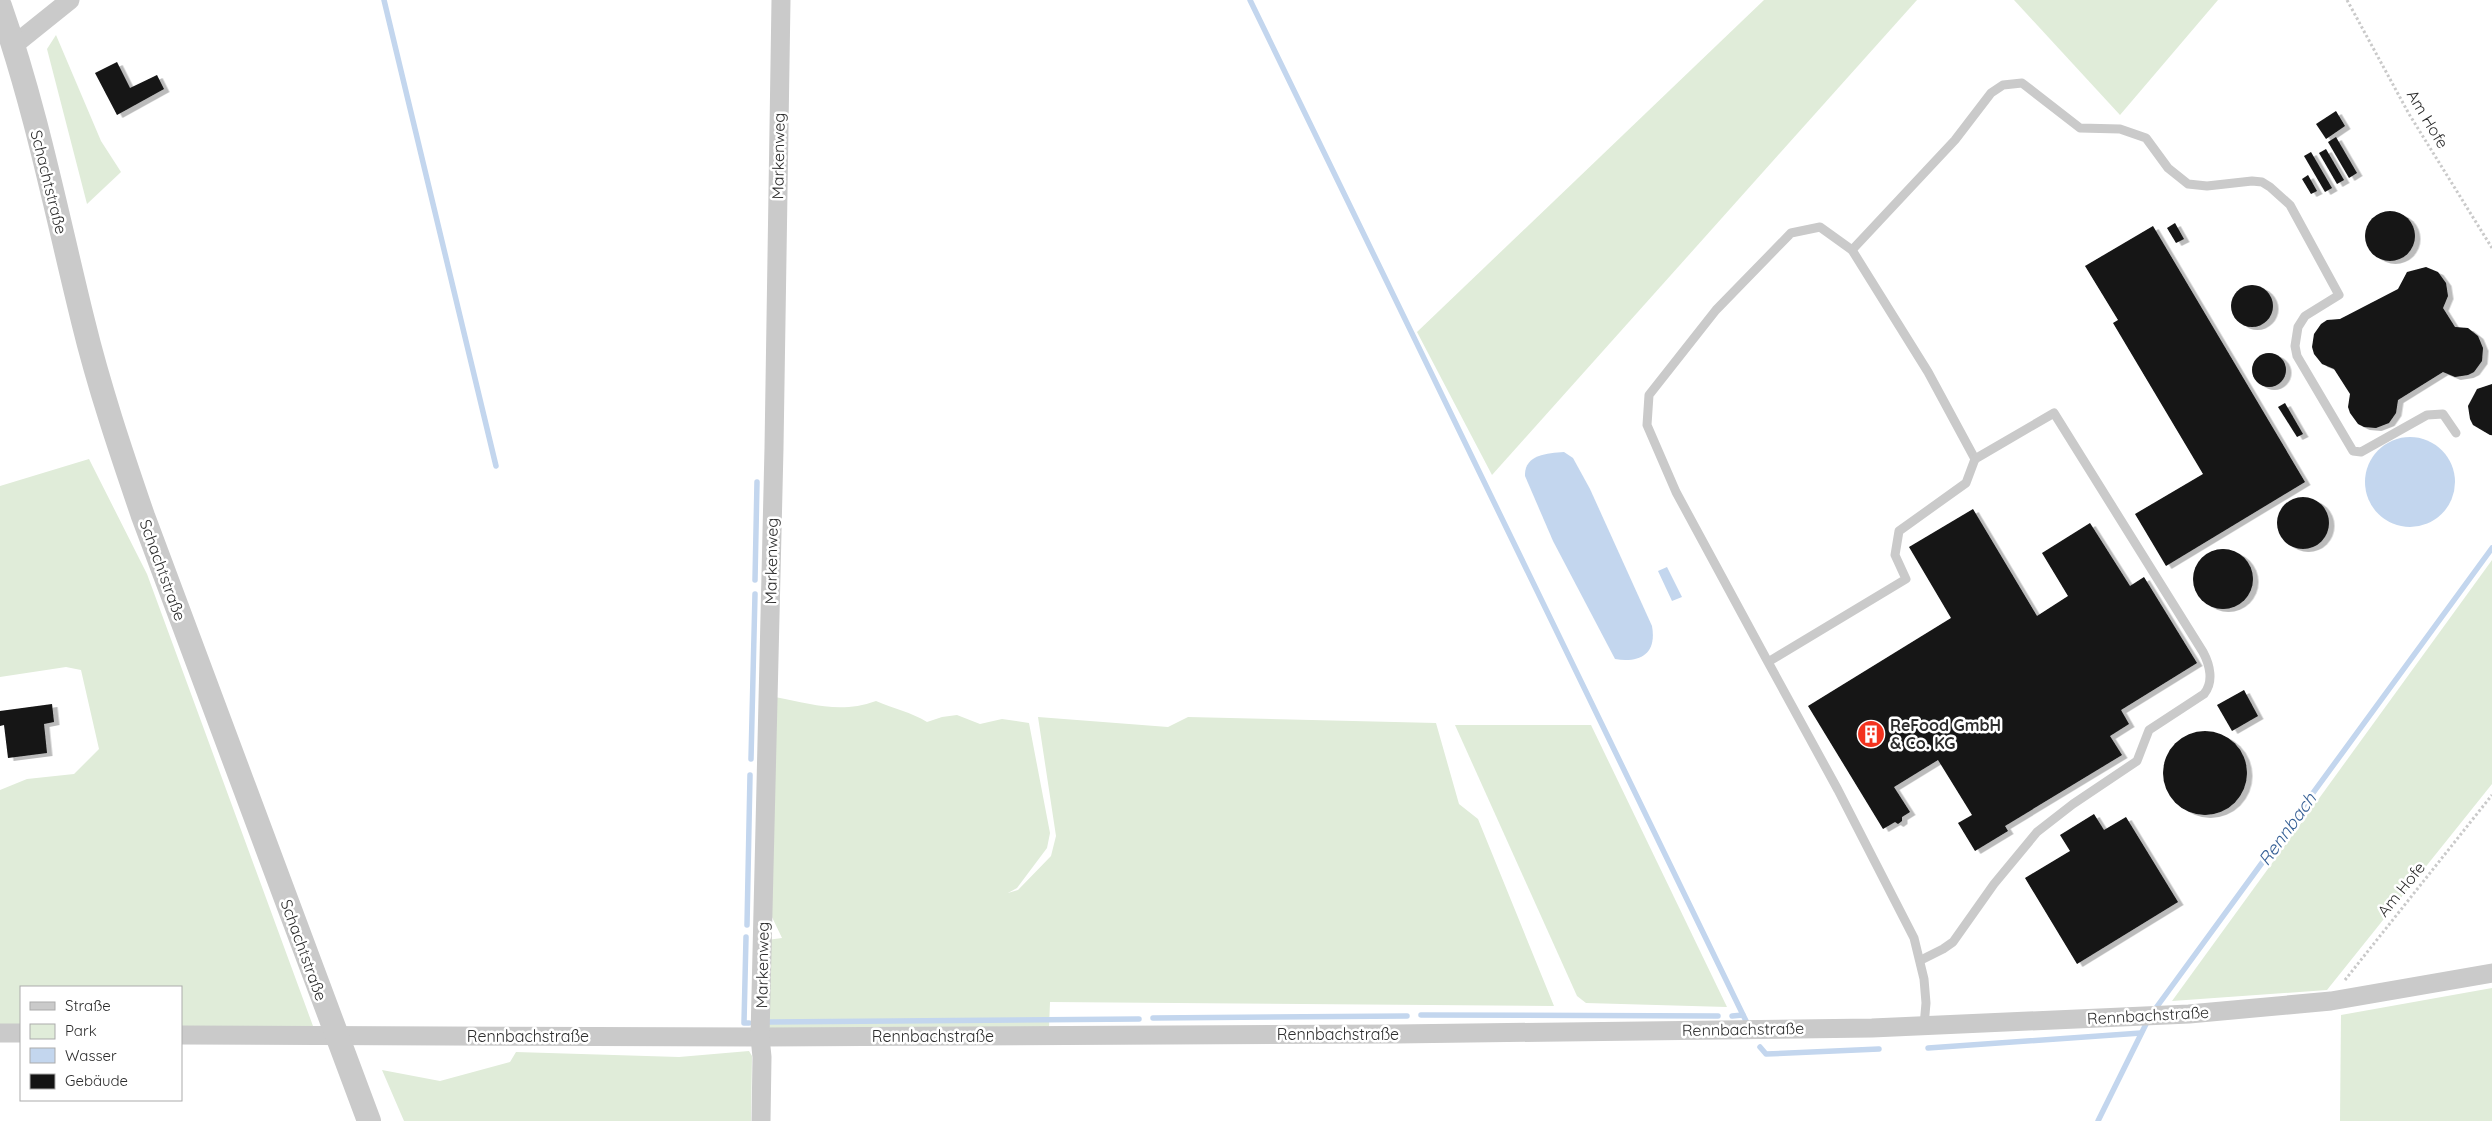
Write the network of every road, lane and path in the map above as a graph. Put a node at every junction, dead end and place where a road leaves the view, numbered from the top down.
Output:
1 (70, 0) edge
2 (781, 0) edge
3 (2347, 0) edge
4 (0, 6) edge
5 (14, 45) junction
6 (2492, 248) edge
7 (1852, 250) junction
8 (2456, 433) dead end
9 (1975, 459) junction
10 (1768, 662) junction
11 (2492, 794) edge
12 (1921, 960) junction
13 (2492, 973) edge
14 (2331, 1001) junction
15 (1924, 1027) junction
16 (0, 1033) edge
17 (20, 1033) edge
18 (182, 1034) edge
19 (336, 1035) junction
20 (760, 1037) junction
21 (369, 1121) edge
22 (761, 1121) edge

1 - 5 street
2 - 20 street, Markenweg
3 - 6 path, Am Hofe
4 - 5 street, Schachtstraße
5 - 19 street, Schachtstraße
7 - 8 lane
7 - 9 lane
7 - 10 lane
9 - 10 lane
9 - 12 lane
10 - 12 lane
11 - 14 path, Am Hofe
12 - 15 lane
13 - 14 street, Rennbachstraße
14 - 15 street, Rennbachstraße
15 - 20 street, Rennbachstraße
16 - 17 street
18 - 19 street, Rennbachstraße
19 - 20 street, Rennbachstraße
19 - 21 street, Schachtstraße
20 - 22 street, Markenweg

